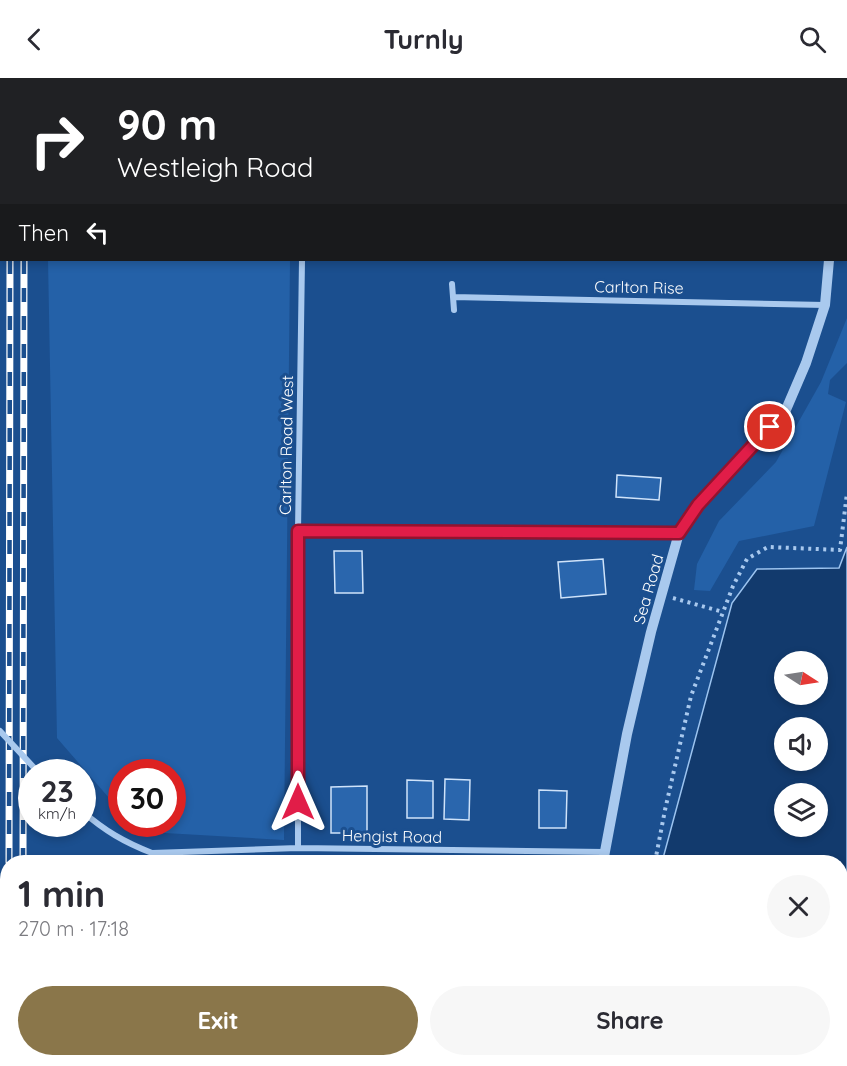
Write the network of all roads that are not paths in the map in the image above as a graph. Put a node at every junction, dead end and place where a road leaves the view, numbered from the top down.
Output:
1 (302, 261) edge
2 (829, 261) edge
3 (452, 284) dead end
4 (453, 297) junction
5 (825, 305) junction
6 (454, 310) dead end
7 (298, 531) junction
8 (679, 533) junction
9 (0, 731) edge
10 (26, 759) edge
11 (96, 823) edge
12 (298, 848) junction
13 (152, 853) joint
14 (536, 855) edge
15 (604, 855) edge

1 - 7 street, Carlton Road West
2 - 5 street, Sea Road
3 - 4 street
4 - 5 street, Carlton Rise
4 - 6 street
5 - 8 street, Sea Road
7 - 8 street
7 - 12 street, Carlton Road West
8 - 15 street, Sea Road
9 - 10 street, bridge
11 - 13 street, Hengist Road
12 - 13 street, Hengist Road
12 - 14 street, Hengist Road

